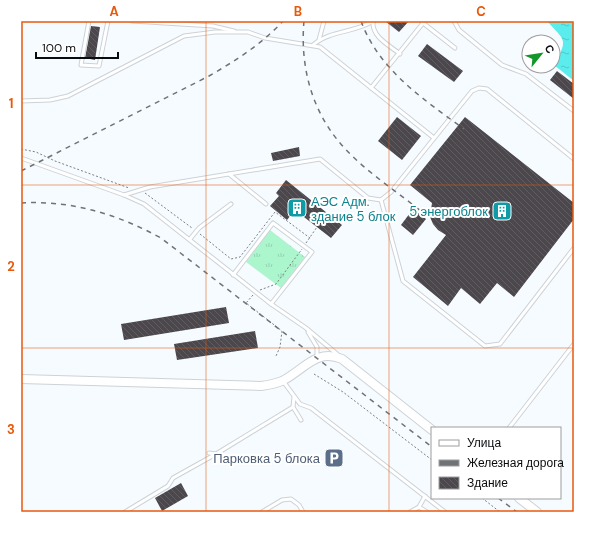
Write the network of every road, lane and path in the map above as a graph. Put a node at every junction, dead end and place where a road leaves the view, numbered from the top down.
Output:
1 (89, 21) edge
2 (108, 21) edge
3 (132, 21) edge
4 (324, 21) edge
5 (373, 21) edge
6 (454, 21) edge
7 (423, 22) edge
8 (242, 32) junction
9 (319, 40) junction
10 (314, 45) junction
11 (455, 48) dead end
12 (400, 54) junction
13 (372, 88) junction
14 (21, 101) edge
15 (574, 111) edge
16 (434, 138) junction
17 (21, 148) edge
18 (21, 158) edge
19 (574, 159) edge
20 (229, 174) junction
21 (137, 191) junction
22 (124, 195) junction
23 (381, 200) junction
24 (231, 204) dead end
25 (266, 204) dead end
26 (317, 227) dead end
27 (196, 232) junction
28 (310, 238) junction
29 (190, 239) junction
30 (304, 246) junction
31 (574, 248) edge
32 (233, 275) junction
33 (276, 284) dead end
34 (246, 304) dead end
35 (271, 304) junction
36 (306, 328) junction
37 (574, 344) edge
38 (276, 356) dead end
39 (316, 358) junction
40 (342, 359) junction
41 (314, 374) dead end
42 (21, 379) edge
43 (282, 380) junction
44 (294, 397) junction
45 (293, 407) junction
46 (301, 420) dead end
47 (510, 427) edge
48 (431, 429) edge
49 (209, 453) dead end
50 (216, 454) junction
51 (431, 459) edge
52 (425, 496) junction
53 (483, 499) edge
54 (520, 499) edge
55 (419, 507) junction
56 (125, 512) edge
57 (262, 512) edge
58 (303, 512) edge
59 (410, 512) edge
60 (427, 512) edge
61 (446, 512) edge
62 (500, 512) edge
63 (537, 512) edge

1 - 2 lane
3 - 8 lane
4 - 9 lane
5 - 9 lane
5 - 12 lane
6 - 15 lane
7 - 11 lane
7 - 12 lane
8 - 10 lane
8 - 14 lane
9 - 10 lane
10 - 13 lane
12 - 13 lane
13 - 16 lane
16 - 19 lane
16 - 23 lane
17 - 21 path
18 - 22 lane
20 - 21 lane
20 - 23 lane
20 - 25 lane
21 - 22 lane
21 - 27 path
22 - 29 lane
23 - 31 lane
24 - 27 lane
26 - 28 path
27 - 28 path
27 - 29 lane
28 - 30 path
29 - 32 lane
30 - 32 lane
30 - 33 path
30 - 35 lane
32 - 35 lane
34 - 38 path
35 - 36 lane
36 - 39 lane
36 - 40 lane
37 - 47 lane
39 - 40 main road
39 - 43 main road
40 - 48 main road
41 - 51 path
42 - 43 main road
43 - 44 lane
44 - 45 lane
44 - 52 lane
45 - 46 lane
45 - 50 lane
49 - 50 lane
50 - 56 lane
52 - 55 lane
52 - 61 lane
53 - 62 path
54 - 63 main road
55 - 59 lane
55 - 60 lane
57 - 58 lane

